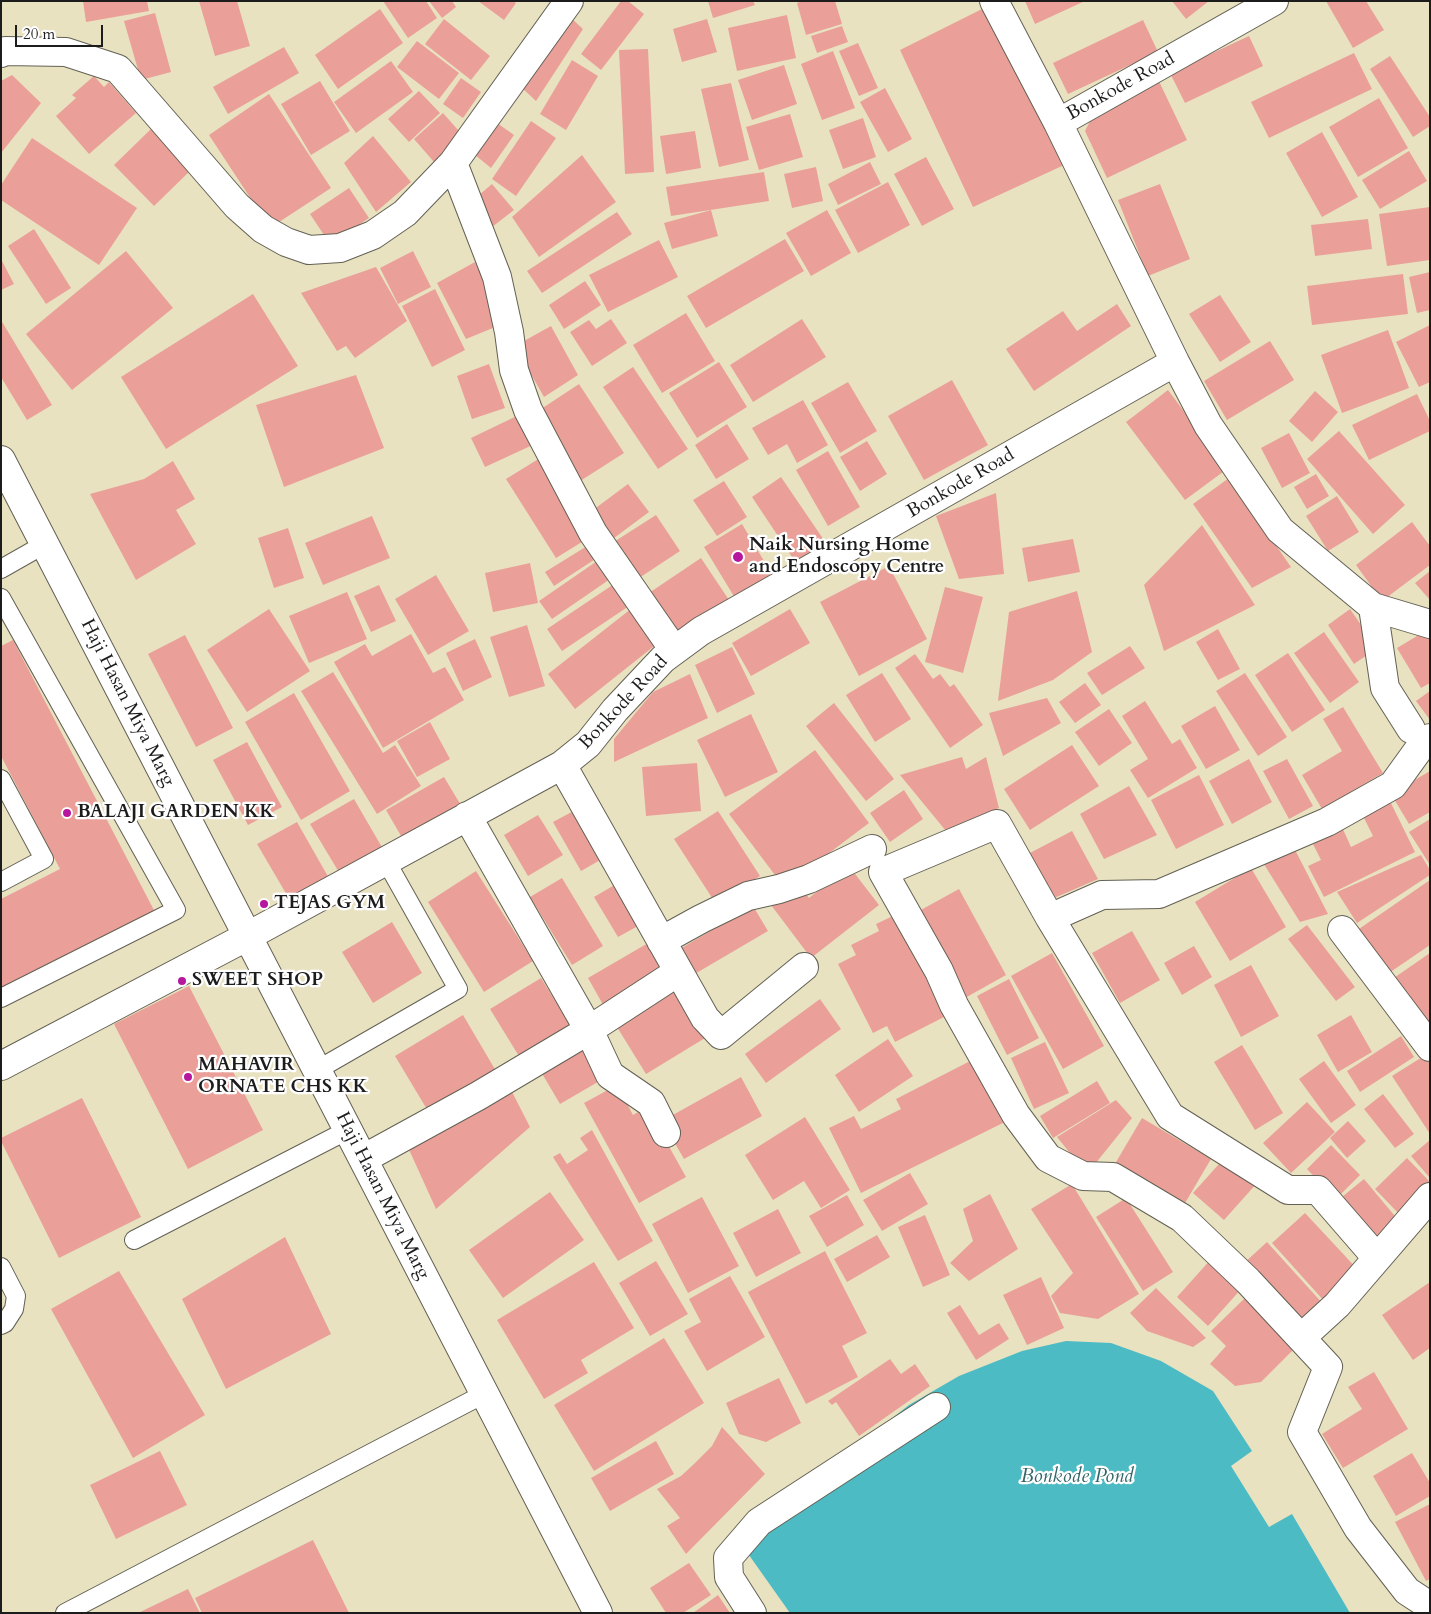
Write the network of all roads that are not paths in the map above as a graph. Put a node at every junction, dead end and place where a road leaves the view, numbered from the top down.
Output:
1 (569, 1) edge
2 (994, 1) edge
3 (1274, 1) edge
4 (1, 54) edge
5 (1058, 123) junction
6 (453, 164) junction
7 (1175, 362) junction
8 (1, 460) edge
9 (45, 544) junction
10 (1, 569) edge
11 (1, 598) edge
12 (1373, 607) junction
13 (1430, 624) edge
14 (674, 650) junction
15 (1424, 740) edge
16 (562, 765) junction
17 (1, 779) edge
18 (467, 816) junction
19 (872, 849) dead end
20 (386, 861) junction
21 (1, 882) edge
22 (1050, 918) junction
23 (1342, 930) dead end
24 (248, 936) junction
25 (661, 941) junction
26 (804, 967) dead end
27 (678, 972) junction
28 (1, 998) edge
29 (589, 1030) junction
30 (1430, 1047) edge
31 (1, 1066) edge
32 (317, 1070) junction
33 (348, 1130) junction
34 (666, 1134) dead end
35 (363, 1159) junction
36 (1430, 1197) edge
37 (134, 1240) dead end
38 (1377, 1258) junction
39 (1, 1267) edge
40 (1, 1325) edge
41 (1301, 1338) junction
42 (484, 1394) junction
43 (936, 1407) dead end
44 (1407, 1602) edge
45 (1430, 1606) edge
46 (65, 1613) edge
47 (598, 1613) edge
48 (752, 1613) edge

1 - 6 street
2 - 5 street
3 - 5 street, Bonkode Road
4 - 6 street
5 - 7 street, Bonkode Road
6 - 14 street
7 - 12 street
7 - 14 street, Bonkode Road
8 - 9 street, Haji Hasan Miya Marg
9 - 10 lane
9 - 24 street, Haji Hasan Miya Marg
11 - 28 lane
12 - 13 street
12 - 15 street
14 - 16 street, Bonkode Road
15 - 22 street
16 - 18 street, Bonkode Road
16 - 25 street
17 - 21 lane
18 - 20 street, Bonkode Road
18 - 29 street
19 - 25 street
20 - 24 street, Bonkode Road
20 - 32 lane
22 - 38 street
22 - 41 street
23 - 30 street
24 - 31 street, Bonkode Road
24 - 32 street, Haji Hasan Miya Marg
25 - 27 street
26 - 27 street
27 - 29 street
29 - 34 street
29 - 35 street
32 - 33 street, Haji Hasan Miya Marg
33 - 35 street, Haji Hasan Miya Marg
33 - 37 lane
35 - 42 street, Haji Hasan Miya Marg
36 - 38 street
38 - 41 street
39 - 40 lane
41 - 44 street
42 - 46 lane
42 - 47 street, Haji Hasan Miya Marg
43 - 48 street
44 - 45 street

